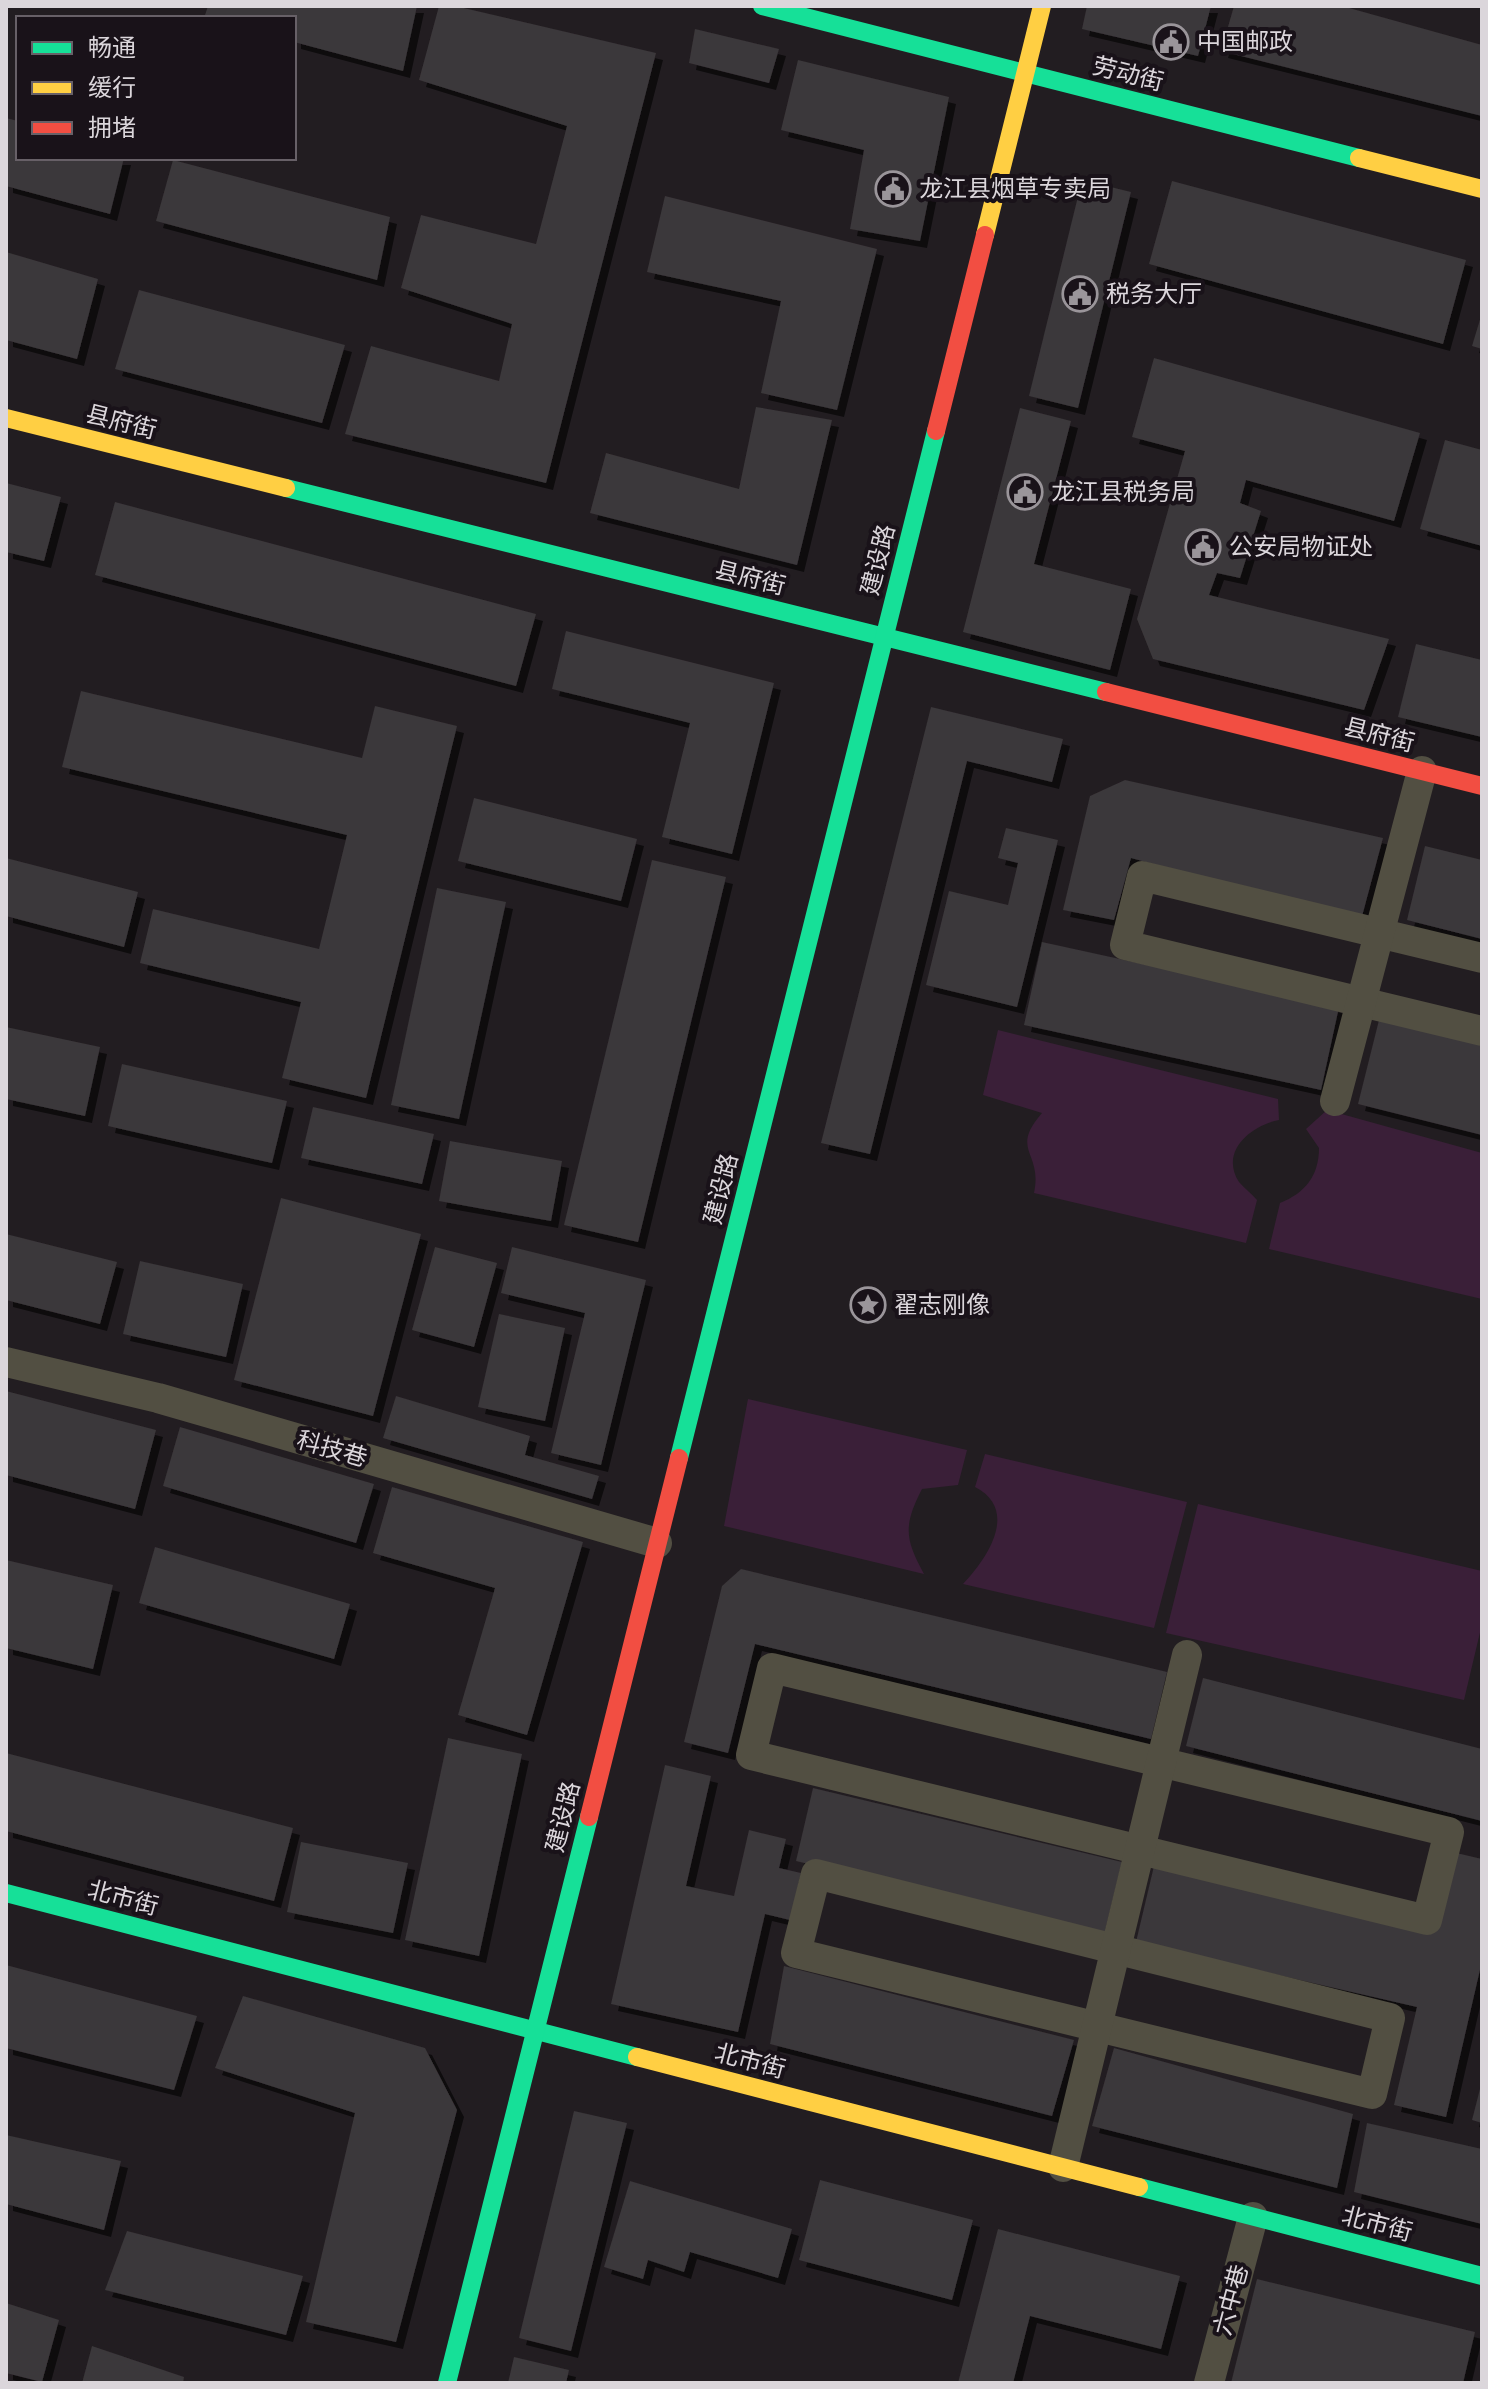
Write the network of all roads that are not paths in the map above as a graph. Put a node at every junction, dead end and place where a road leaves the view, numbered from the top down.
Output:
1 (762, 6) edge
2 (1042, 6) edge
3 (1025, 73) junction
4 (1482, 189) edge
5 (6, 418) edge
6 (884, 637) junction
7 (1422, 771) junction
8 (1482, 786) edge
9 (1380, 933) junction
10 (1482, 958) edge
11 (1364, 1002) junction
12 (1482, 1031) edge
13 (1335, 1101) dead end
14 (6, 1362) edge
15 (657, 1543) junction
16 (1187, 1655) dead end
17 (1161, 1762) junction
18 (1140, 1850) junction
19 (6, 1893) edge
20 (1116, 1949) junction
21 (1097, 2028) junction
22 (535, 2030) junction
23 (1063, 2167) junction
24 (1253, 2217) junction
25 (1482, 2276) edge
26 (447, 2383) edge
27 (1209, 2383) edge

1 - 3 street, 劳动街
2 - 3 street, 建设路
3 - 4 street, 劳动街
3 - 6 street, 建设路
5 - 6 street, 县府街
6 - 7 street, 县府街
6 - 15 street, 建设路
7 - 8 street, 县府街
7 - 9 street
9 - 10 street
9 - 11 street
9 - 11 street
11 - 12 street
11 - 13 street
14 - 15 street, 科技巷
15 - 22 street, 建设路
16 - 17 street
17 - 18 street
17 - 18 street
17 - 18 street
18 - 20 street
19 - 22 street, 北市街
20 - 21 street
20 - 21 street
20 - 21 street
21 - 23 street
22 - 23 street, 北市街
22 - 26 street, 建设路
23 - 24 street, 北市街
24 - 25 street, 北市街
24 - 27 street, 六中巷

